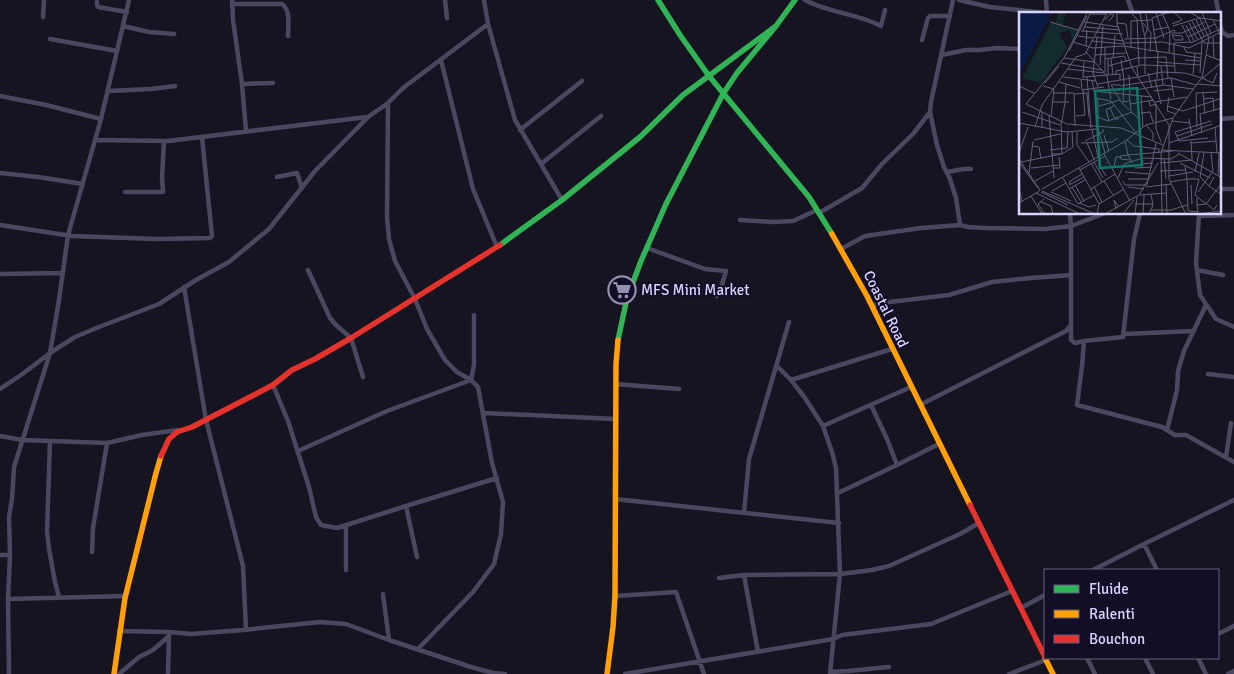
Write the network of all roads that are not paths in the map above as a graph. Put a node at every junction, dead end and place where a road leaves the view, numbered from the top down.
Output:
1 (44, 0) edge
2 (97, 0) edge
3 (130, 0) edge
4 (445, 0) edge
5 (484, 0) edge
6 (658, 0) edge
7 (795, 0) edge
8 (805, 0) edge
9 (953, 0) edge
10 (959, 0) edge
11 (1128, 0) edge
12 (232, 2) edge
13 (885, 10) dead end
14 (127, 12) junction
15 (1031, 12) edge
16 (1132, 12) edge
17 (950, 16) junction
18 (43, 17) dead end
19 (447, 18) dead end
20 (488, 24) junction
21 (123, 26) junction
22 (776, 26) junction
23 (1222, 33) edge
24 (174, 34) dead end
25 (1234, 35) edge
26 (288, 36) dead end
27 (50, 39) dead end
28 (922, 40) dead end
29 (1019, 49) edge
30 (117, 51) junction
31 (942, 55) junction
32 (441, 60) junction
33 (709, 76) junction
34 (582, 81) dead end
35 (242, 84) junction
36 (273, 84) dead end
37 (175, 86) dead end
38 (108, 92) junction
39 (723, 94) junction
40 (0, 96) edge
41 (388, 103) junction
42 (930, 112) junction
43 (600, 116) dead end
44 (368, 117) junction
45 (101, 119) junction
46 (520, 130) junction
47 (246, 132) junction
48 (202, 137) junction
49 (96, 140) junction
50 (164, 141) junction
51 (541, 164) junction
52 (971, 169) dead end
53 (947, 172) junction
54 (0, 174) edge
55 (277, 177) dead end
56 (83, 184) junction
57 (302, 188) junction
58 (125, 192) dead end
59 (562, 200) junction
60 (818, 212) junction
61 (1070, 215) edge
62 (1100, 215) edge
63 (1140, 215) edge
64 (1199, 215) edge
65 (1234, 215) edge
66 (740, 220) dead end
67 (0, 224) edge
68 (960, 225) junction
69 (1071, 226) junction
70 (68, 235) junction
71 (497, 247) junction
72 (647, 248) junction
73 (841, 249) junction
74 (308, 270) dead end
75 (1197, 270) junction
76 (62, 273) junction
77 (0, 274) edge
78 (1071, 275) junction
79 (1223, 275) dead end
80 (184, 287) junction
81 (717, 296) dead end
82 (415, 299) junction
83 (1206, 305) junction
84 (872, 306) junction
85 (474, 315) dead end
86 (789, 322) dead end
87 (1071, 325) junction
88 (1234, 327) edge
89 (1194, 331) junction
90 (1124, 334) junction
91 (351, 338) junction
92 (1084, 341) junction
93 (892, 349) junction
94 (50, 353) junction
95 (777, 366) junction
96 (1208, 374) dead end
97 (363, 377) dead end
98 (1234, 377) edge
99 (471, 380) junction
100 (791, 380) junction
101 (615, 384) junction
102 (273, 385) junction
103 (911, 387) junction
104 (0, 389) edge
105 (679, 389) dead end
106 (871, 405) junction
107 (920, 405) junction
108 (484, 413) junction
109 (615, 419) junction
110 (206, 420) junction
111 (1231, 423) dead end
112 (823, 426) junction
113 (182, 429) junction
114 (1167, 430) junction
115 (0, 436) edge
116 (22, 440) junction
117 (50, 441) junction
118 (107, 443) junction
119 (939, 444) junction
120 (298, 451) junction
121 (1226, 457) junction
122 (1234, 462) edge
123 (897, 465) junction
124 (497, 478) junction
125 (838, 493) junction
126 (615, 499) junction
127 (1234, 500) edge
128 (406, 506) junction
129 (744, 513) junction
130 (839, 523) junction
131 (979, 524) junction
132 (346, 525) junction
133 (1144, 544) junction
134 (92, 552) dead end
135 (0, 555) edge
136 (10, 555) junction
137 (417, 558) dead end
138 (1101, 568) edge
139 (1156, 569) edge
140 (346, 570) dead end
141 (840, 574) junction
142 (744, 575) junction
143 (719, 578) dead end
144 (1012, 591) junction
145 (383, 594) dead end
146 (125, 596) junction
147 (615, 596) junction
148 (1044, 596) edge
149 (59, 598) junction
150 (8, 599) junction
151 (1021, 608) junction
152 (1234, 626) edge
153 (246, 630) junction
154 (119, 631) junction
155 (169, 634) junction
156 (1219, 634) edge
157 (833, 639) junction
158 (389, 640) junction
159 (418, 649) junction
160 (758, 652) junction
161 (1044, 654) edge
162 (1044, 659) edge
163 (1046, 659) edge
164 (1088, 659) edge
165 (1146, 659) edge
166 (1198, 659) edge
167 (700, 662) junction
168 (889, 667) dead end
169 (658, 671) edge
170 (1234, 671) edge
171 (830, 673) edge
172 (9, 674) edge
173 (114, 674) edge
174 (119, 674) edge
175 (168, 674) edge
176 (505, 674) edge
177 (607, 674) edge
178 (625, 674) edge
179 (704, 674) edge
180 (1009, 674) edge
181 (1053, 674) edge
182 (1095, 674) edge
183 (1153, 674) edge
184 (1206, 674) edge
185 (1228, 674) edge

1 - 18 street
2 - 14 street
3 - 14 street
4 - 19 street
5 - 20 street
6 - 33 street, Coastal Road
7 - 22 street
8 - 13 street
9 - 17 street
10 - 15 street
11 - 16 street
12 - 26 street
12 - 35 street
14 - 21 street
17 - 28 street
17 - 31 street
20 - 32 street
20 - 46 street
21 - 24 street
21 - 30 street
22 - 33 street
22 - 39 street
23 - 25 street
27 - 30 street
29 - 31 street
30 - 38 street
31 - 42 street
32 - 41 street
32 - 71 street
33 - 39 street, Coastal Road
33 - 59 street
34 - 46 street
35 - 36 street
35 - 47 street
37 - 38 street
38 - 45 street
39 - 60 street, Coastal Road
39 - 72 street
40 - 45 street
41 - 44 street
41 - 82 street
42 - 53 street
42 - 60 street
43 - 51 street
44 - 47 street
44 - 57 street
45 - 49 street
46 - 51 street
47 - 48 street
48 - 50 street
48 - 70 street
49 - 50 street
49 - 56 street
50 - 58 street
51 - 59 street
52 - 53 street
53 - 68 street
54 - 56 street
55 - 57 street
56 - 70 street
57 - 80 street
59 - 71 street
60 - 66 street
60 - 73 street, Coastal Road
61 - 69 street
62 - 69 street
63 - 90 street
64 - 65 street
64 - 75 street
67 - 70 street
68 - 69 street
68 - 73 street
69 - 78 street
70 - 76 street
71 - 82 street
72 - 81 street
72 - 101 street
73 - 84 street, Coastal Road
74 - 91 street
75 - 79 street
75 - 83 street
76 - 77 street
76 - 94 street
78 - 84 street
78 - 87 street
80 - 94 street
80 - 110 street
82 - 91 street
82 - 99 street
83 - 88 street
83 - 89 street
84 - 93 street, Coastal Road
85 - 99 street
86 - 95 street
87 - 92 street
87 - 107 street
89 - 90 street
89 - 114 street
90 - 92 street
91 - 97 street
91 - 102 street
92 - 114 street
93 - 100 street
93 - 103 street, Coastal Road
94 - 104 street
94 - 116 street
95 - 100 street
95 - 129 street
96 - 98 street
99 - 108 street
99 - 120 street
100 - 112 street
101 - 105 street
101 - 109 street
102 - 110 street
102 - 120 street
103 - 106 street
103 - 107 street, Coastal Road
106 - 112 street
106 - 123 street
107 - 119 street, Coastal Road
108 - 109 street
108 - 124 street
109 - 126 street
110 - 113 street
110 - 153 street
111 - 121 street
112 - 125 street
113 - 118 street
113 - 146 street
114 - 121 street
115 - 116 street
116 - 117 street
116 - 136 street
117 - 118 street
117 - 149 street
118 - 134 street
119 - 123 street
119 - 131 street, Coastal Road
120 - 132 street
121 - 122 street
123 - 125 street
124 - 128 street
124 - 159 street
125 - 130 street
126 - 129 street
126 - 147 street
127 - 133 street
128 - 132 street
128 - 137 street
129 - 130 street
130 - 141 street
131 - 141 street
131 - 144 street, Coastal Road
132 - 140 street
133 - 138 street
133 - 139 street
135 - 136 street
136 - 150 street
141 - 142 street
141 - 157 street
142 - 143 street
142 - 160 street
144 - 151 street, Coastal Road
144 - 157 street
145 - 158 street
146 - 149 street
146 - 154 street
147 - 167 street
147 - 177 street
148 - 151 street
149 - 150 street
150 - 172 street
151 - 161 street, Coastal Road
152 - 156 street
153 - 155 street
153 - 158 street
154 - 155 street
154 - 173 street
155 - 174 street
155 - 175 street
157 - 160 street
157 - 171 street
158 - 159 street
159 - 176 street
160 - 167 street
162 - 180 street
163 - 181 street, Coastal Road
164 - 182 street
165 - 183 street
166 - 184 street
167 - 169 street
167 - 179 street
168 - 171 street
169 - 178 street
170 - 185 street

